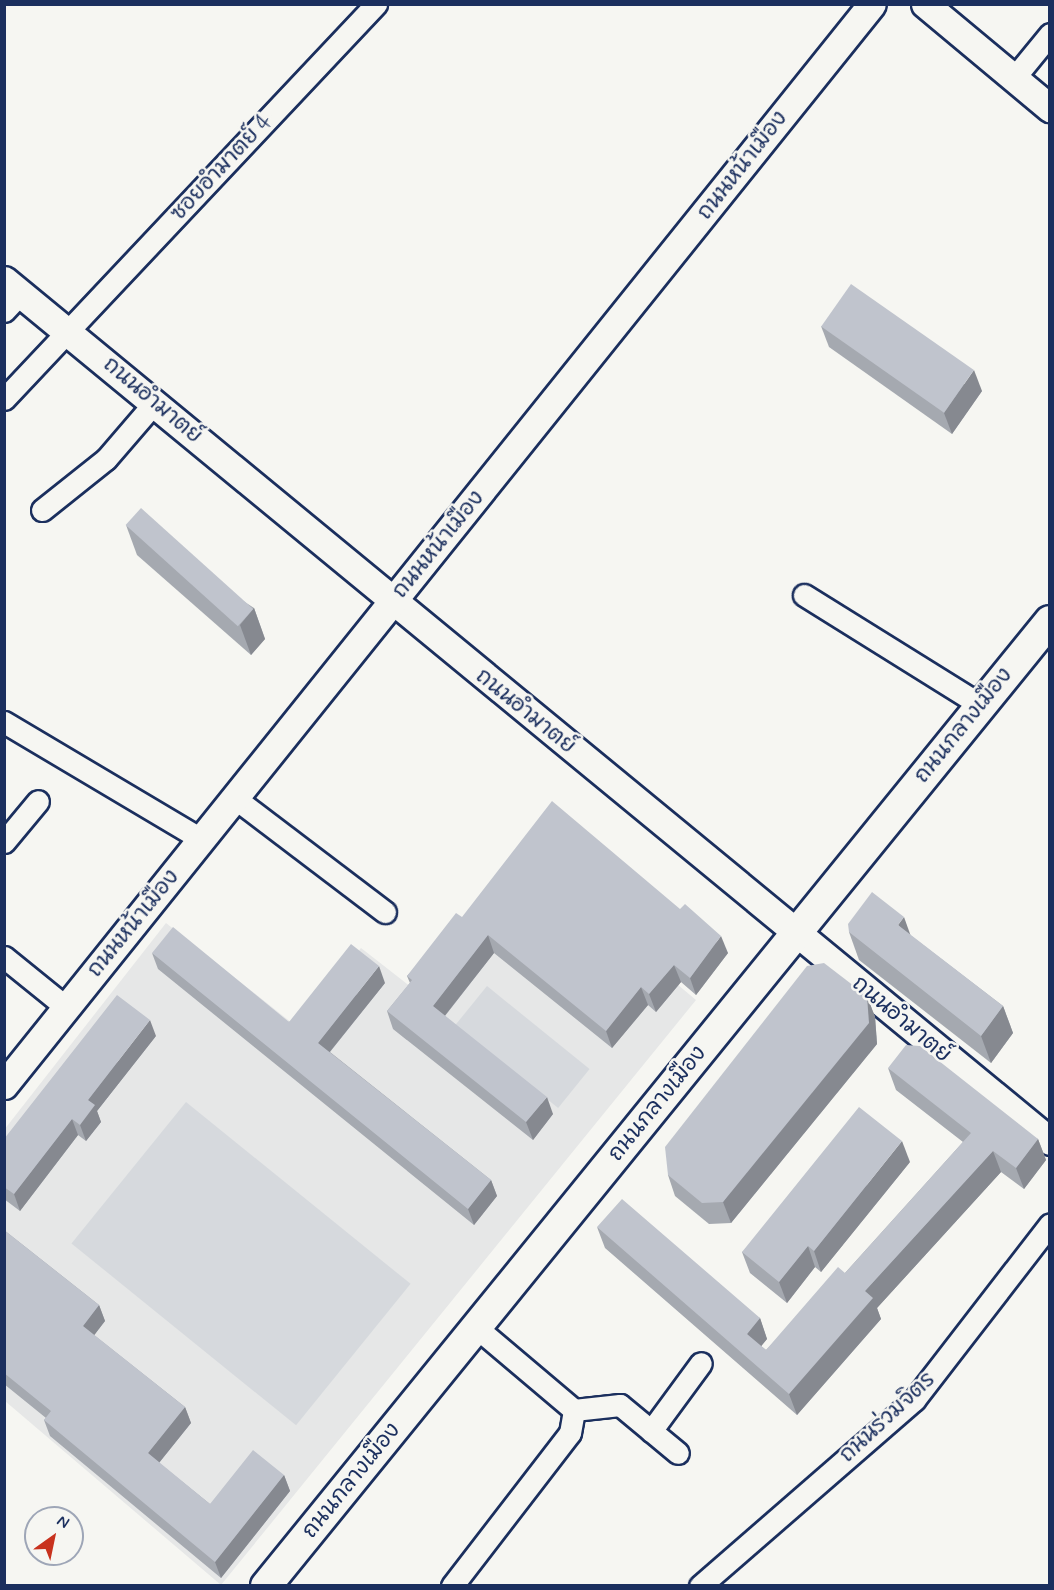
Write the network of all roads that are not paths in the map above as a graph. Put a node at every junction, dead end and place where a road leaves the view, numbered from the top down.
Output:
1 (376, 4) edge
2 (872, 4) edge
3 (925, 4) edge
4 (1050, 34) edge
5 (1014, 78) junction
6 (1050, 108) edge
7 (10, 295) edge
8 (69, 332) junction
9 (4, 399) edge
10 (155, 402) junction
11 (42, 510) dead end
12 (804, 595) dead end
13 (392, 604) junction
14 (1050, 621) edge
15 (981, 705) junction
16 (4, 722) edge
17 (236, 799) junction
18 (38, 801) dead end
19 (203, 840) junction
20 (4, 842) edge
21 (385, 912) dead end
22 (795, 932) junction
23 (4, 957) edge
24 (67, 1008) junction
25 (4, 1085) edge
26 (1050, 1141) edge
27 (1050, 1224) edge
28 (477, 1328) junction
29 (701, 1363) dead end
30 (574, 1410) junction
31 (651, 1431) junction
32 (678, 1453) dead end
33 (267, 1585) edge
34 (452, 1586) edge
35 (700, 1586) edge

1 - 8 street, ซอยอำมาตย์ 4
2 - 13 street, ถนนหน้าเมือง
3 - 5 street
4 - 5 street
5 - 6 street
7 - 8 street, ถนนอำมาตย์
8 - 9 street, ซอยอำมาตย์ 4
8 - 10 street, ถนนอำมาตย์
10 - 11 street
10 - 13 street, ถนนอำมาตย์
12 - 15 street
13 - 17 street, ถนนหน้าเมือง
13 - 22 street, ถนนอำมาตย์
14 - 15 main road, ถนนกลางเมือง
15 - 22 main road, ถนนกลางเมือง
16 - 19 street
17 - 19 street, ถนนหน้าเมือง
17 - 21 street
18 - 20 street
19 - 24 street, ถนนหน้าเมือง
22 - 26 street, ถนนอำมาตย์
22 - 28 main road, ถนนกลางเมือง
23 - 24 street
24 - 25 street, ถนนหน้าเมือง
27 - 35 street, ถนนร่วมจิตร
28 - 30 street
28 - 33 main road, ถนนกลางเมือง
29 - 31 street
30 - 31 street
30 - 34 street
31 - 32 street

